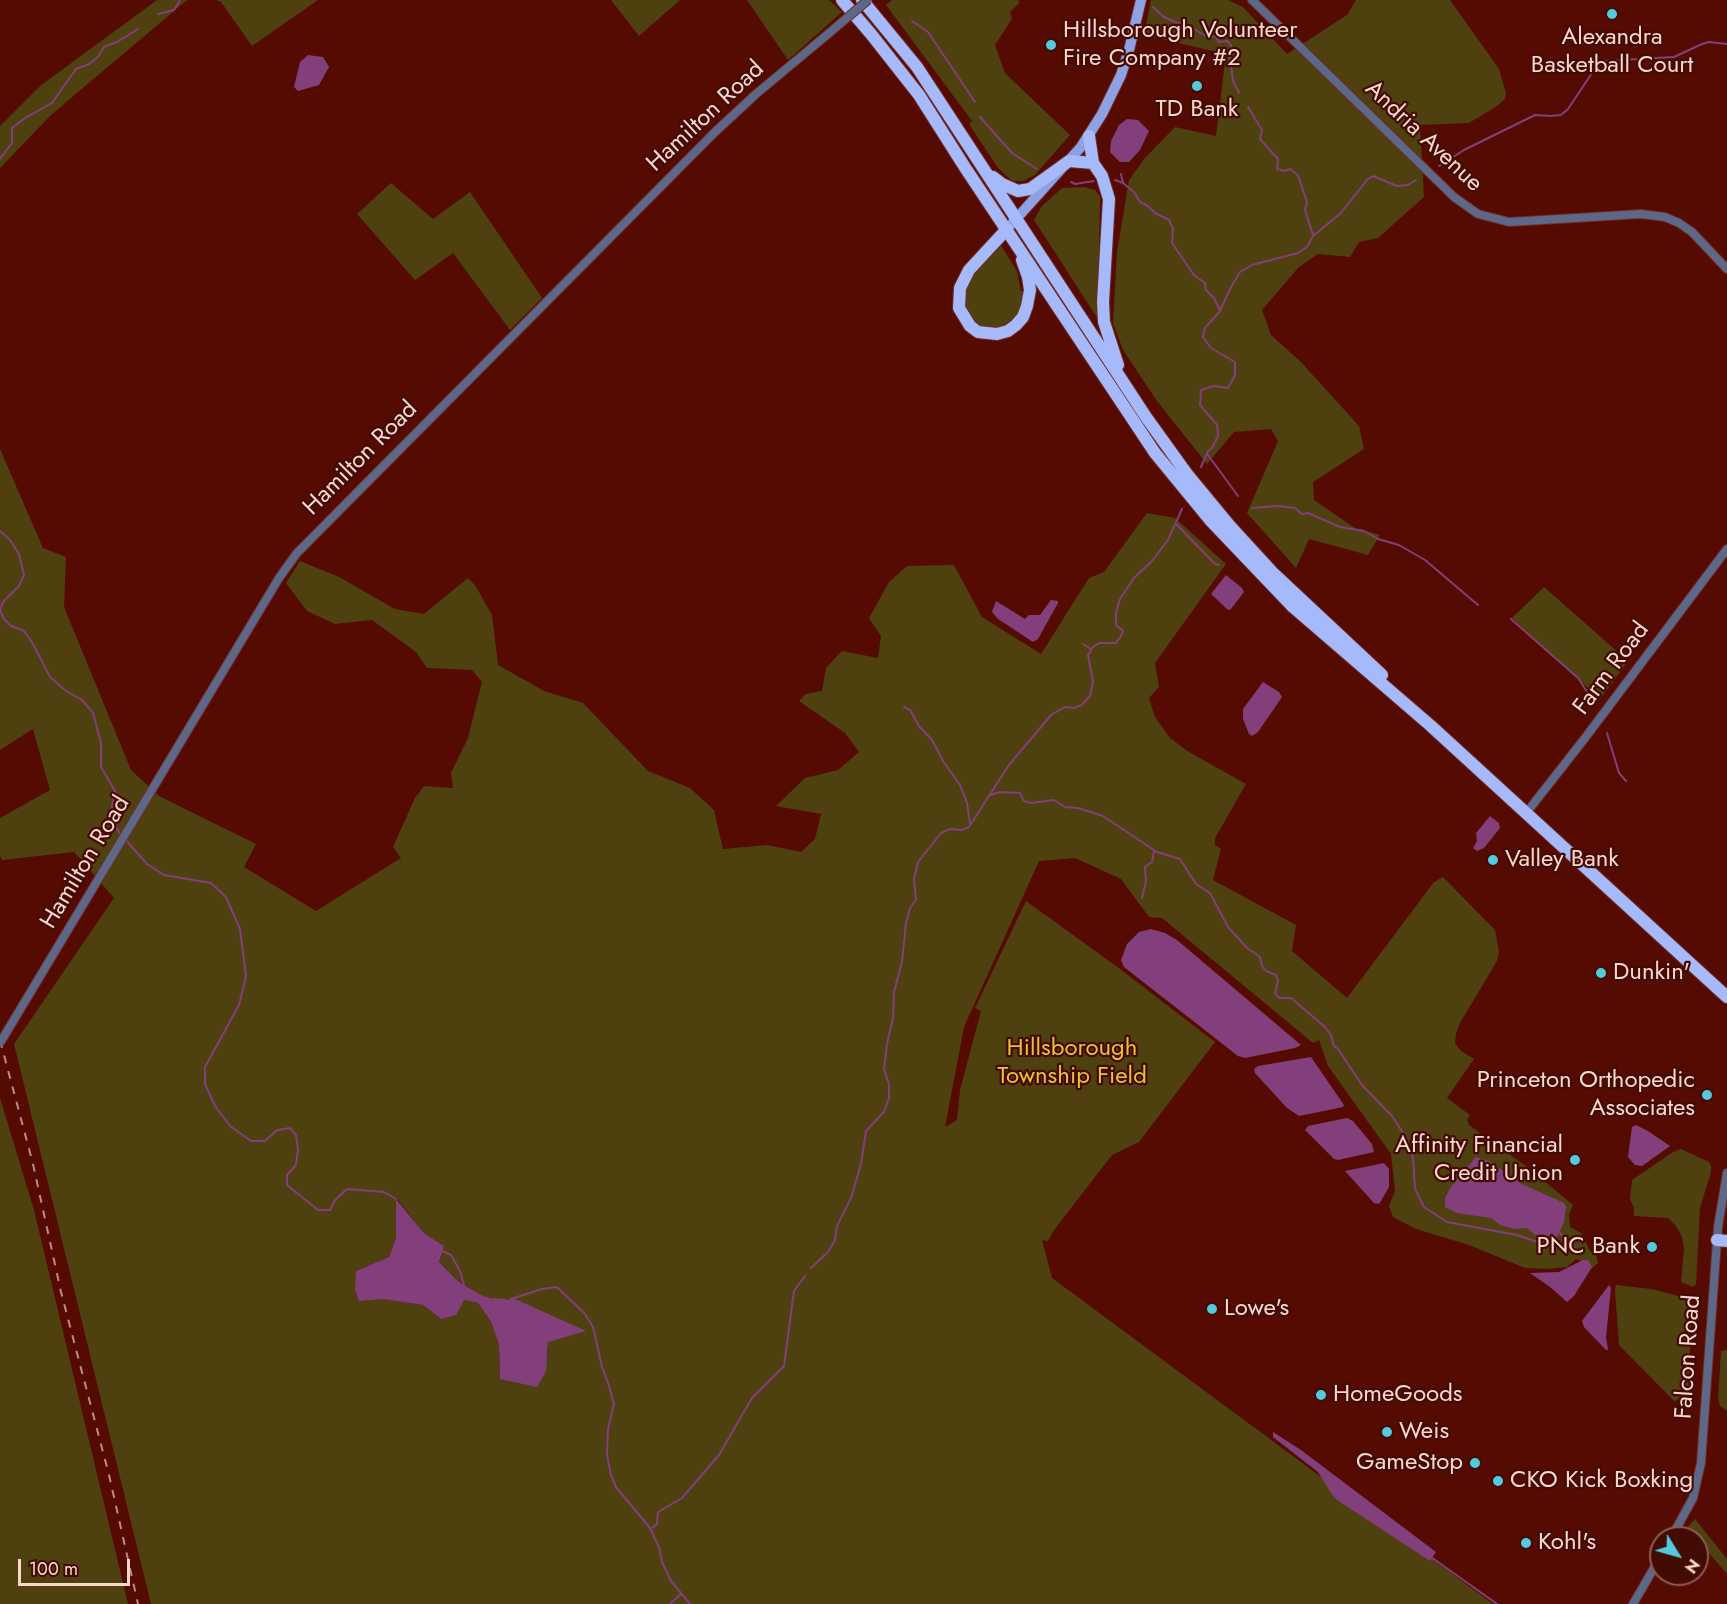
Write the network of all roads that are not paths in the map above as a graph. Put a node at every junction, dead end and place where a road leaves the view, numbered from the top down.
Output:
1 (842, 0) edge
2 (862, 0) edge
3 (868, 0) edge
4 (1252, 0) edge
5 (1141, 1) edge
6 (1089, 135) junction
7 (1069, 162) junction
8 (1093, 163) junction
9 (985, 170) junction
10 (1017, 218) junction
11 (1007, 229) junction
12 (1016, 242) junction
13 (1727, 269) edge
14 (1125, 386) junction
15 (1727, 549) edge
16 (1431, 726) junction
17 (1527, 812) junction
18 (1727, 997) edge
19 (0, 1043) edge
20 (1727, 1173) edge
21 (1722, 1241) edge
22 (1678, 1526) edge
23 (1649, 1576) edge
24 (1632, 1604) edge

1 - 11 highway
2 - 9 highway
3 - 19 street, Hamilton Road, bridge
4 - 13 street, Andria Avenue
5 - 6 main road
6 - 7 main road
6 - 8 highway
7 - 8 highway
7 - 9 highway
7 - 10 main road
8 - 14 highway
9 - 10 highway
10 - 11 main road
10 - 14 highway
11 - 12 highway
11 - 12 highway
12 - 16 highway
14 - 16 highway
15 - 17 street, Farm Road
16 - 17 highway
17 - 18 highway
20 - 21 street, Falcon Road
21 - 22 street, Falcon Road
23 - 24 street

